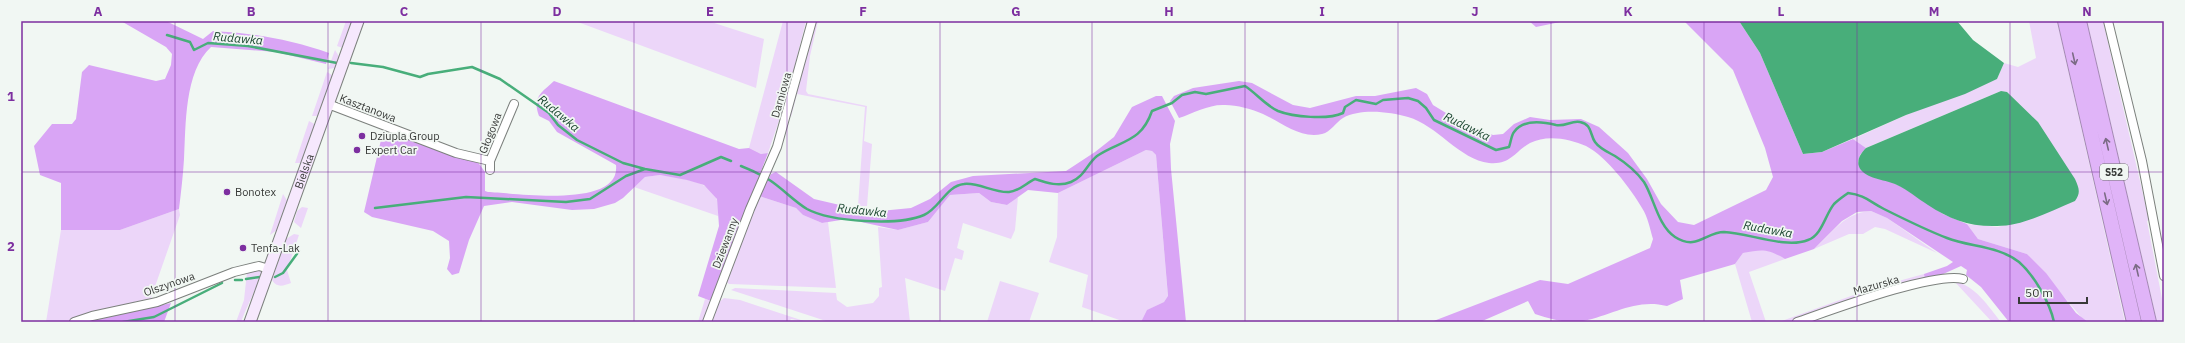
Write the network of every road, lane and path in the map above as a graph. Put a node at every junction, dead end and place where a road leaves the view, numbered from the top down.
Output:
1 (358, 21) edge
2 (812, 21) edge
3 (2065, 21) edge
4 (2078, 21) edge
5 (2108, 21) edge
6 (328, 104) junction
7 (514, 104) dead end
8 (490, 161) junction
9 (490, 170) dead end
10 (766, 172) joint
11 (270, 269) junction
12 (2164, 276) edge
13 (1963, 279) dead end
14 (74, 322) edge
15 (250, 322) edge
16 (707, 322) edge
17 (1797, 322) edge
18 (2134, 322) edge
19 (2149, 322) edge

1 - 6 main road, Bielska
2 - 10 street, Darniowa
3 -> 18 highway, S52
19 -> 4 highway, S52
5 - 12 street
6 - 8 street, Kasztanowa
6 - 11 main road, Bielska
7 - 8 street, Głogowa
8 - 9 street, Głogowa
10 - 16 street, Dziewanny
11 - 14 street, Olszynowa
11 - 15 main road, Bielska
13 - 17 street, Mazurska

